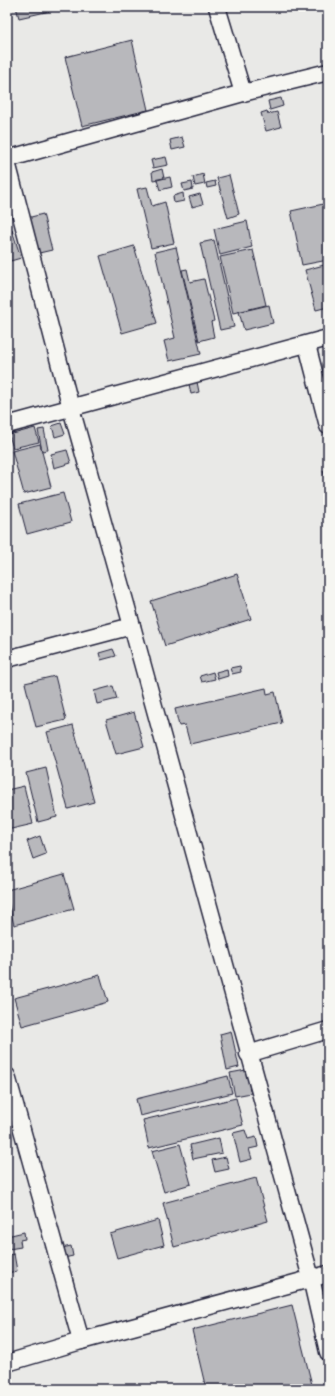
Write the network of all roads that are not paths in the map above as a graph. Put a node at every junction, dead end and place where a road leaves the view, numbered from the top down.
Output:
1 (217, 7) edge
2 (328, 72) edge
3 (243, 93) junction
4 (7, 161) edge
5 (328, 338) edge
6 (307, 345) junction
7 (71, 408) junction
8 (7, 425) edge
9 (328, 426) edge
10 (132, 626) junction
11 (7, 659) edge
12 (328, 1030) edge
13 (248, 1054) junction
14 (7, 1076) edge
15 (12, 1118) edge
16 (328, 1274) edge
17 (311, 1278) junction
18 (81, 1341) junction
19 (328, 1352) edge
20 (7, 1363) edge

1 - 3 street
2 - 3 street
3 - 4 street
4 - 7 street
5 - 6 street
6 - 7 street
6 - 9 street
7 - 8 street
7 - 10 street
10 - 11 street
10 - 13 street
12 - 13 street
13 - 17 street
14 - 15 street
15 - 18 street
16 - 17 street
17 - 18 street
17 - 19 street
18 - 20 street

